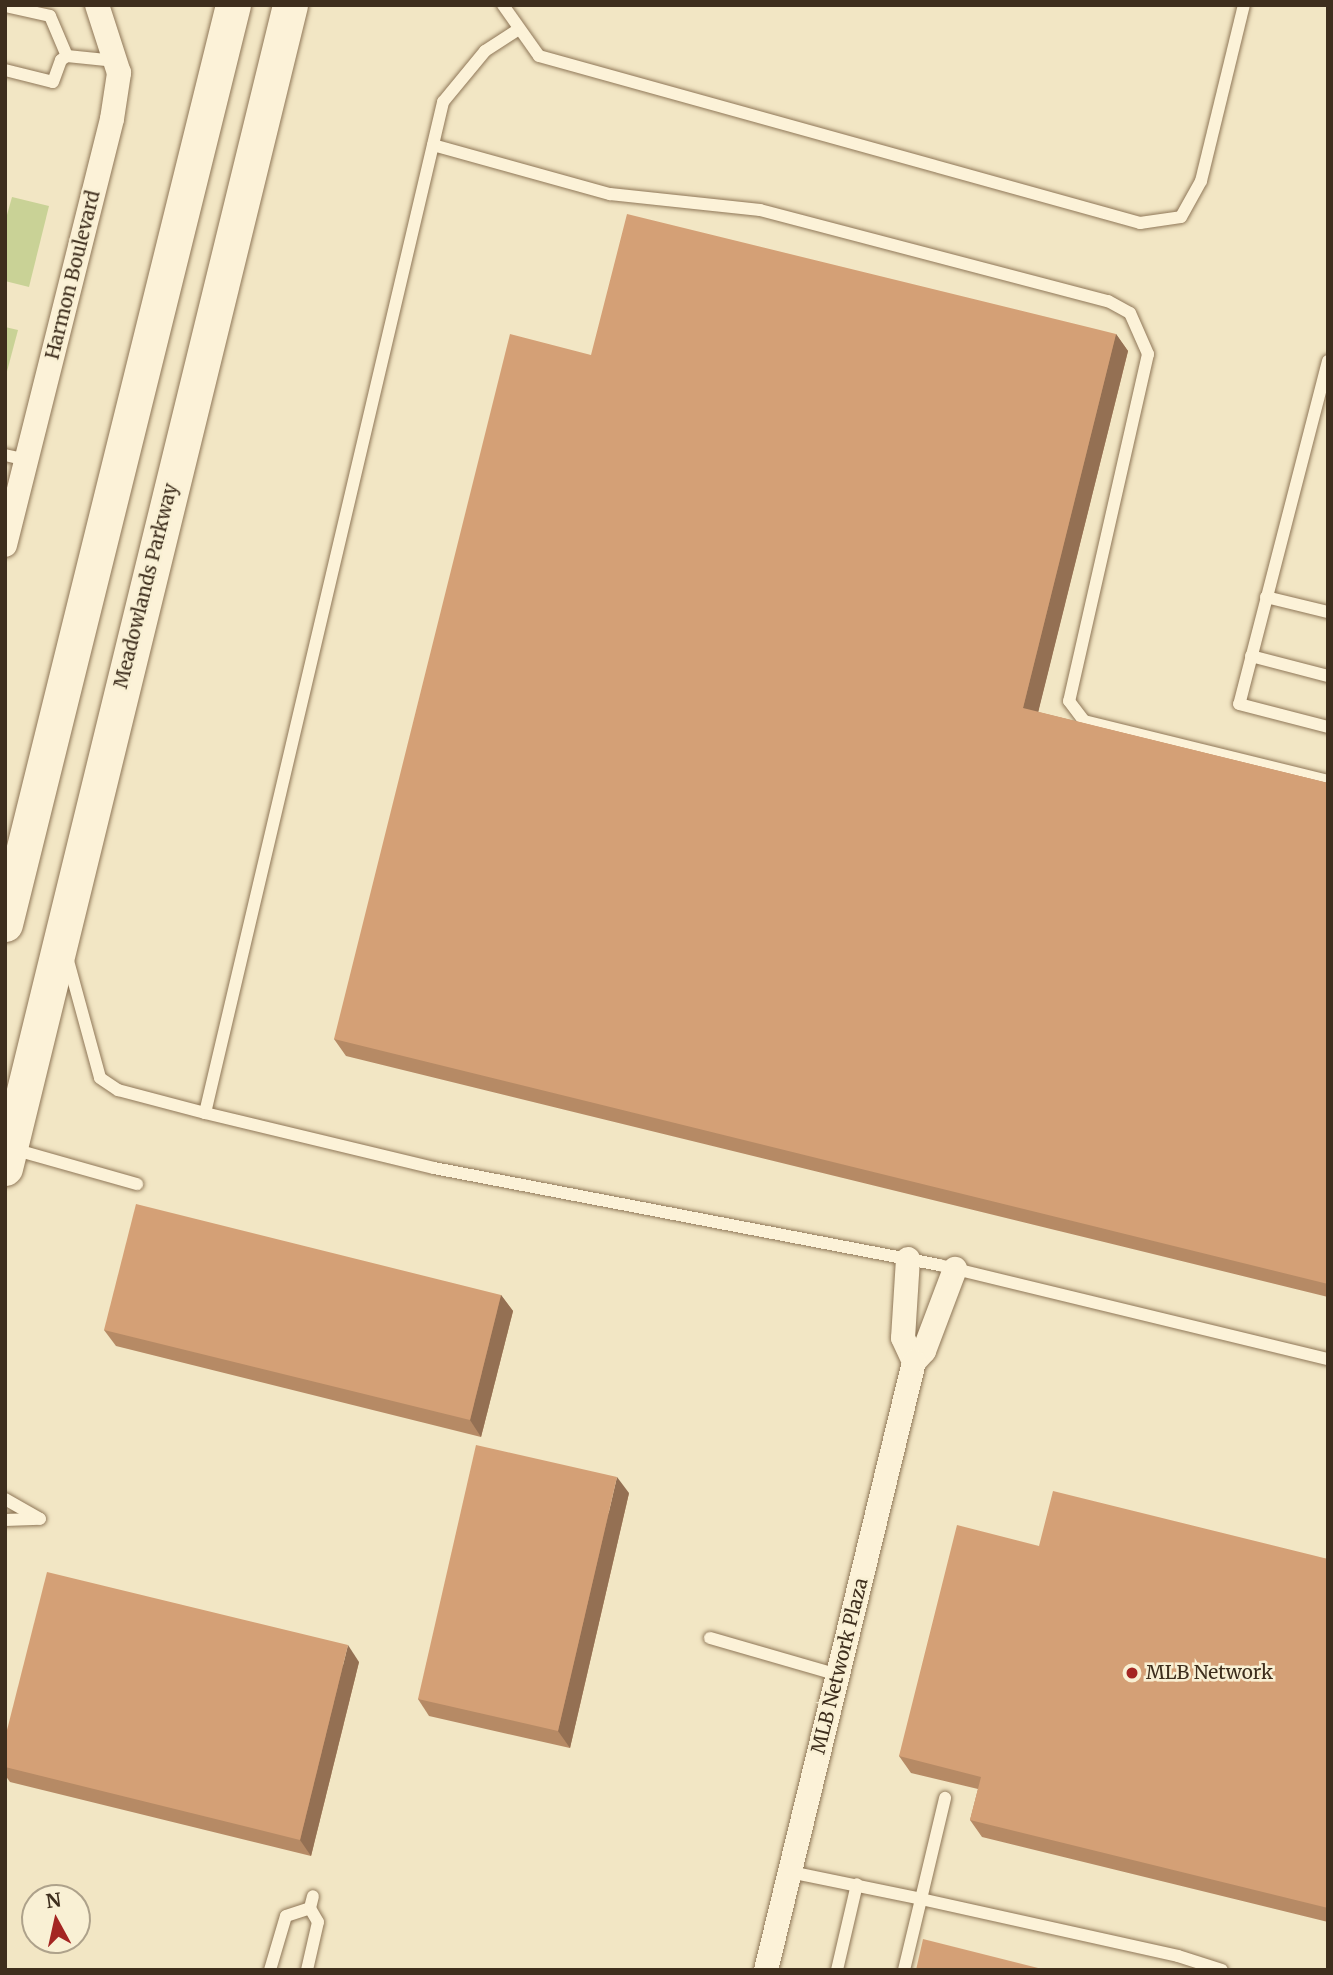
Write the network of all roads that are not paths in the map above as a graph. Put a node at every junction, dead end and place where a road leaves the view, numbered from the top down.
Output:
1 (97, 5) edge
2 (233, 5) edge
3 (290, 5) edge
4 (503, 5) edge
5 (1244, 5) edge
6 (5, 6) edge
7 (519, 29) junction
8 (67, 56) junction
9 (116, 61) junction
10 (5, 70) edge
11 (433, 145) junction
12 (1328, 361) edge
13 (16, 457) edge
14 (5, 545) edge
15 (1266, 597) junction
16 (1328, 612) edge
17 (1251, 656) junction
18 (1328, 676) edge
19 (1328, 727) edge
20 (1328, 781) edge
21 (5, 924) edge
22 (62, 935) junction
23 (205, 1113) junction
24 (8, 1158) edge
25 (138, 1184) dead end
26 (908, 1259) junction
27 (955, 1269) junction
28 (1328, 1359) edge
29 (914, 1362) junction
30 (5, 1499) edge
31 (5, 1520) edge
32 (710, 1638) dead end
33 (838, 1675) junction
34 (945, 1798) dead end
35 (790, 1872) junction
36 (857, 1885) junction
37 (921, 1899) junction
38 (270, 1970) edge
39 (307, 1970) edge
40 (766, 1970) edge
41 (837, 1970) edge
42 (904, 1970) edge
43 (1222, 1970) edge

1 - 9 street, Harmon Boulevard
2 - 21 main road
3 - 22 main road, Meadowlands Parkway
4 - 7 lane
5 - 7 lane
6 - 8 lane
7 - 11 lane
8 - 9 lane
8 - 10 lane
9 - 13 street, Harmon Boulevard
11 - 20 lane
11 - 23 lane
12 - 15 lane
13 - 14 street, Harmon Boulevard
15 - 16 lane
15 - 17 lane
17 - 18 lane
17 - 19 lane
22 - 23 lane
22 - 24 main road, Meadowlands Parkway
23 - 26 lane
24 - 25 lane
26 - 27 lane
26 - 29 street
27 - 28 lane
27 - 29 street, MLB Network Plaza
29 - 33 street, MLB Network Plaza
30 - 31 lane
32 - 33 lane
33 - 35 street, MLB Network Plaza
34 - 37 lane
35 - 36 lane
35 - 40 street, MLB Network Plaza
36 - 37 lane
36 - 41 lane
37 - 42 lane
37 - 43 lane
38 - 39 lane

